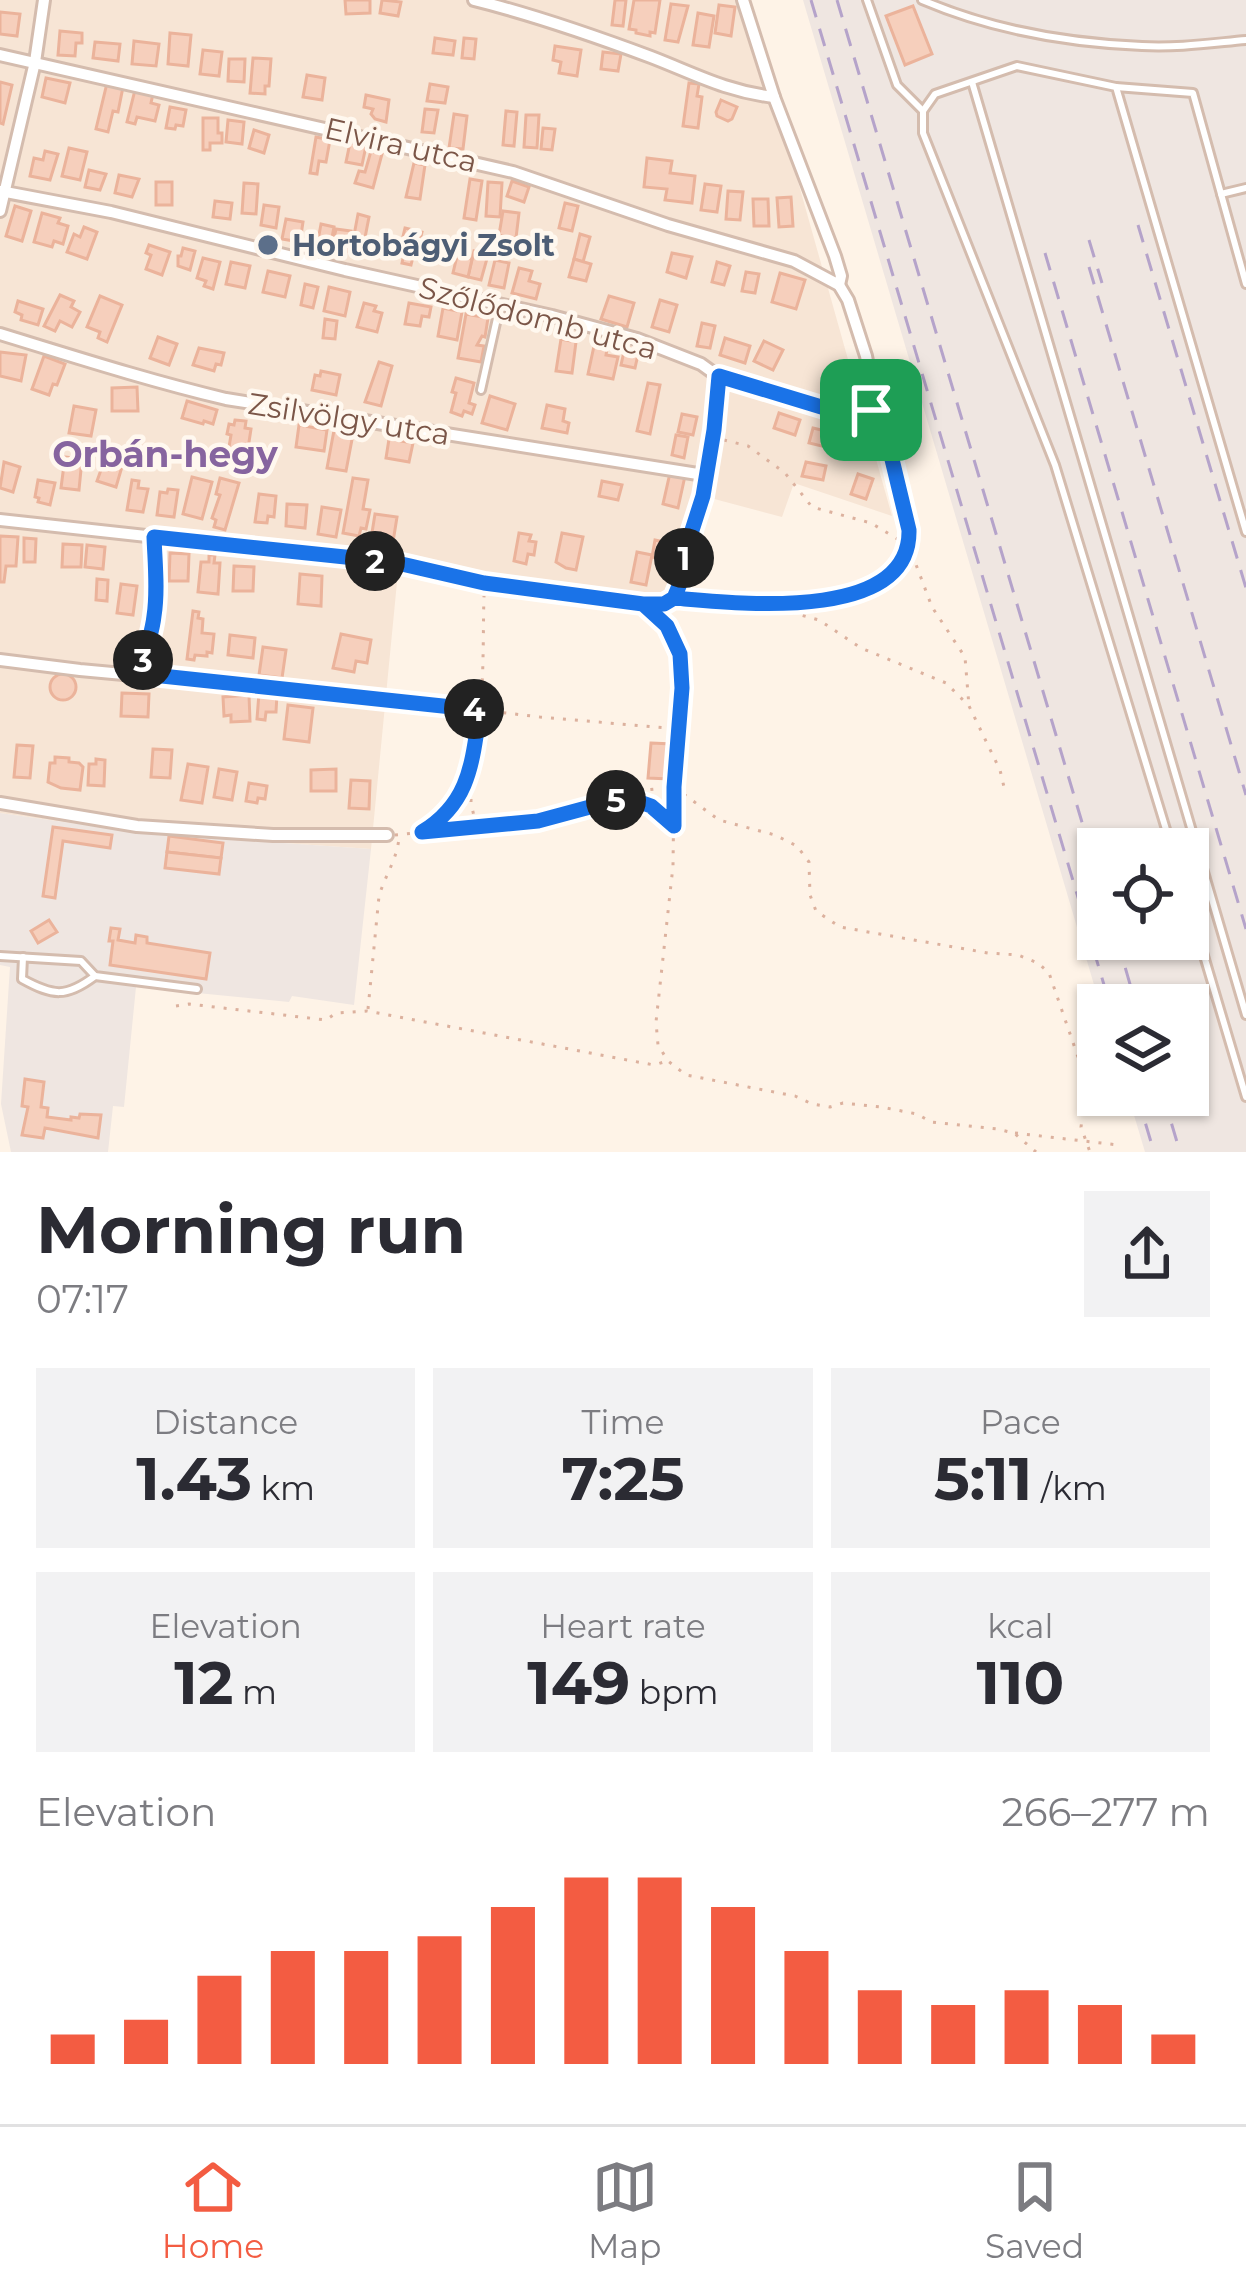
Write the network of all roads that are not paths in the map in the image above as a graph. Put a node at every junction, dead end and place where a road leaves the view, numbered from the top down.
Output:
1 (44, 0) edge
2 (474, 0) edge
3 (743, 0) edge
4 (867, 0) edge
5 (922, 0) edge
6 (1246, 40) edge
7 (0, 55) edge
8 (35, 62) junction
9 (972, 82) junction
10 (1116, 87) junction
11 (774, 97) junction
12 (923, 111) junction
13 (1246, 188) edge
14 (3, 192) edge
15 (1221, 194) junction
16 (0, 212) edge
17 (1246, 284) edge
18 (838, 285) junction
19 (500, 304) junction
20 (0, 334) edge
21 (719, 376) junction
22 (482, 391) dead end
23 (704, 475) junction
24 (0, 520) edge
25 (1246, 532) edge
26 (154, 537) junction
27 (0, 660) edge
28 (143, 674) junction
29 (383, 698) road end
30 (0, 803) edge
31 (1166, 828) edge
32 (393, 835) road end
33 (0, 956) edge
34 (23, 957) junction
35 (1205, 960) edge
36 (95, 976) junction
37 (197, 989) dead end
38 (1246, 1015) edge
39 (1246, 1096) edge

1 - 8 street
2 - 11 street
3 - 11 street
4 - 12 lane
5 - 6 lane
7 - 8 street, Elvira utca
8 - 14 street
8 - 18 street, Elvira utca
9 - 10 lane
9 - 12 lane
9 - 38 lane
10 - 15 lane
10 - 25 lane
11 - 18 street
12 - 31 lane
13 - 15 lane
14 - 16 street
14 - 19 street, Szőlődomb utca
15 - 17 lane
18 - 21 street, Szőlődomb utca
19 - 21 street, Szőlődomb utca
19 - 22 lane
20 - 23 street, Zsilvölgy utca
21 - 23 street
23 - 26 street
24 - 26 street
26 - 28 lane
27 - 28 street
28 - 29 street
30 - 32 street
33 - 34 lane
34 - 36 lane
34 - 36 lane
35 - 39 lane
36 - 37 lane

